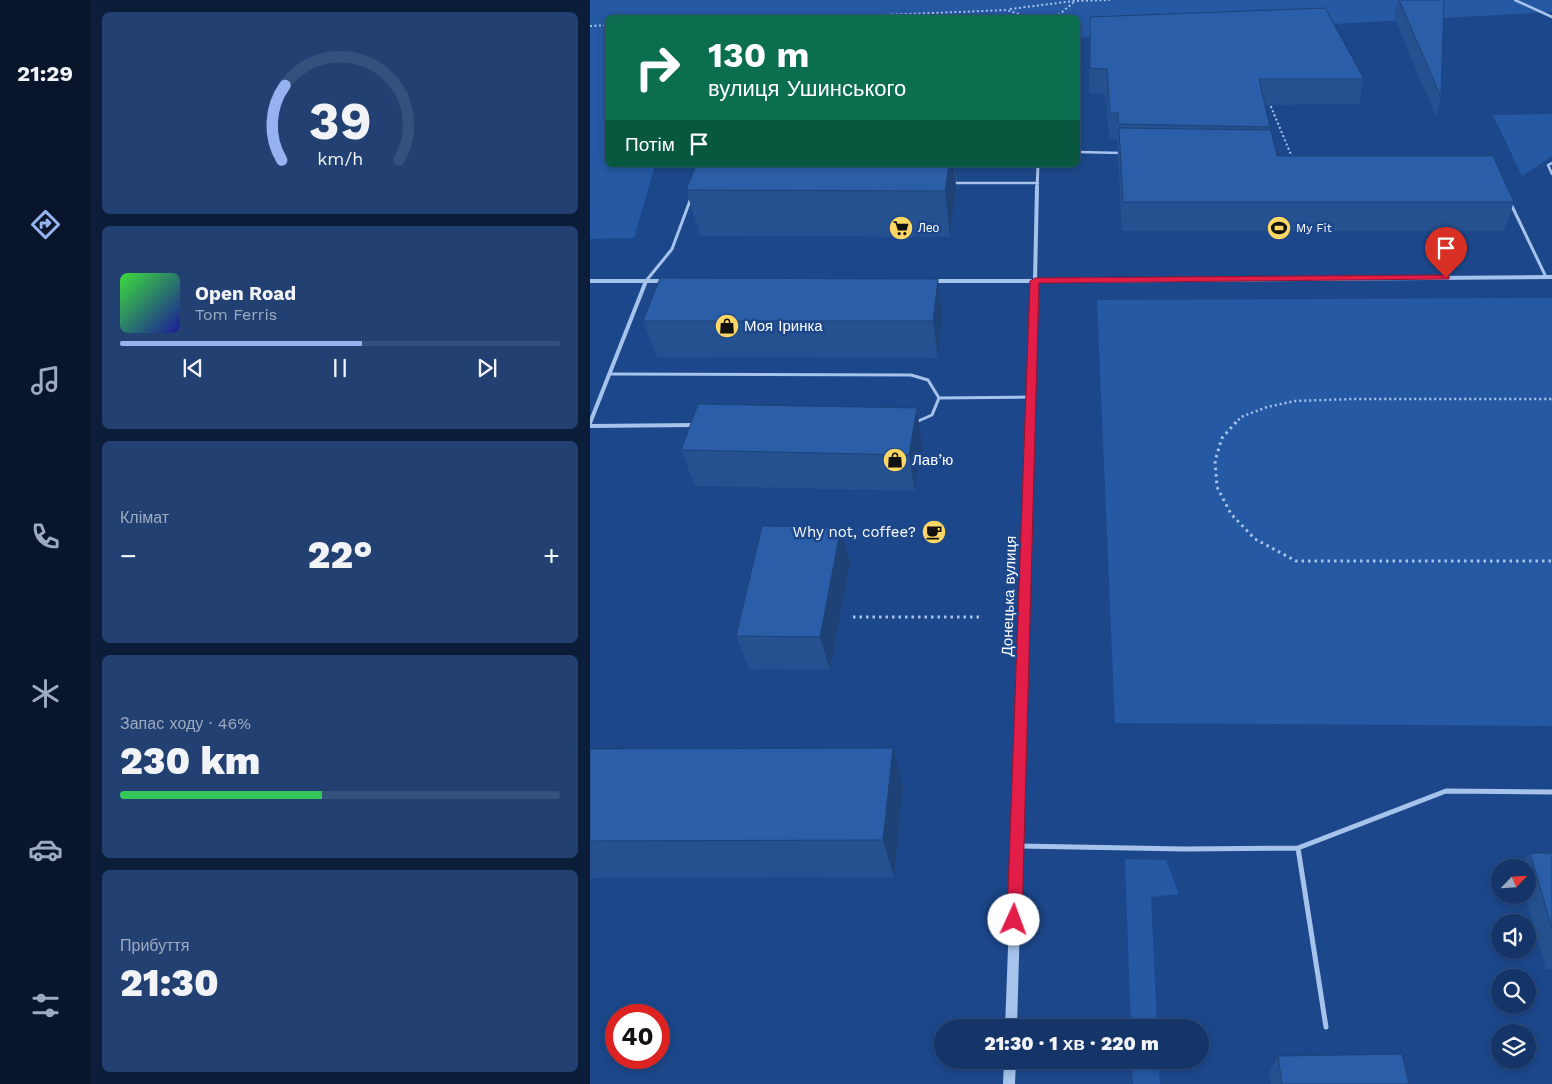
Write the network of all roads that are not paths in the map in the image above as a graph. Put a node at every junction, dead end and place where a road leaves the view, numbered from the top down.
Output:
1 (1515, 0) edge
2 (1552, 17) edge
3 (1080, 152) edge
4 (1123, 153) edge
5 (1552, 163) edge
6 (1038, 167) edge
7 (1552, 174) edge
8 (949, 183) edge
9 (1038, 183) junction
10 (694, 191) edge
11 (1507, 196) edge
12 (1549, 277) edge
13 (590, 281) edge
14 (646, 281) junction
15 (676, 281) edge
16 (924, 281) edge
17 (1035, 281) junction
18 (609, 374) junction
19 (1031, 397) junction
20 (939, 398) junction
21 (590, 424) edge
22 (909, 424) edge
23 (700, 425) edge
24 (1552, 792) edge
25 (1017, 846) junction
26 (1298, 848) junction
27 (1011, 1019) edge
28 (1326, 1026) dead end
29 (1010, 1069) edge
30 (1009, 1084) edge

1 - 2 lane
3 - 4 lane
5 - 7 lane
6 - 9 street, Донецька вулиця
8 - 9 lane
9 - 17 street, Донецька вулиця
10 - 14 lane
11 - 12 lane
12 - 17 street
13 - 14 street
14 - 15 street
14 - 18 street
16 - 17 street
17 - 19 street, Донецька вулиця
18 - 20 lane
18 - 21 street
19 - 20 lane
19 - 25 street, Донецька вулиця
20 - 22 lane
21 - 23 lane
24 - 26 lane
25 - 26 lane
25 - 27 street, Донецька вулиця
26 - 28 lane
29 - 30 street

